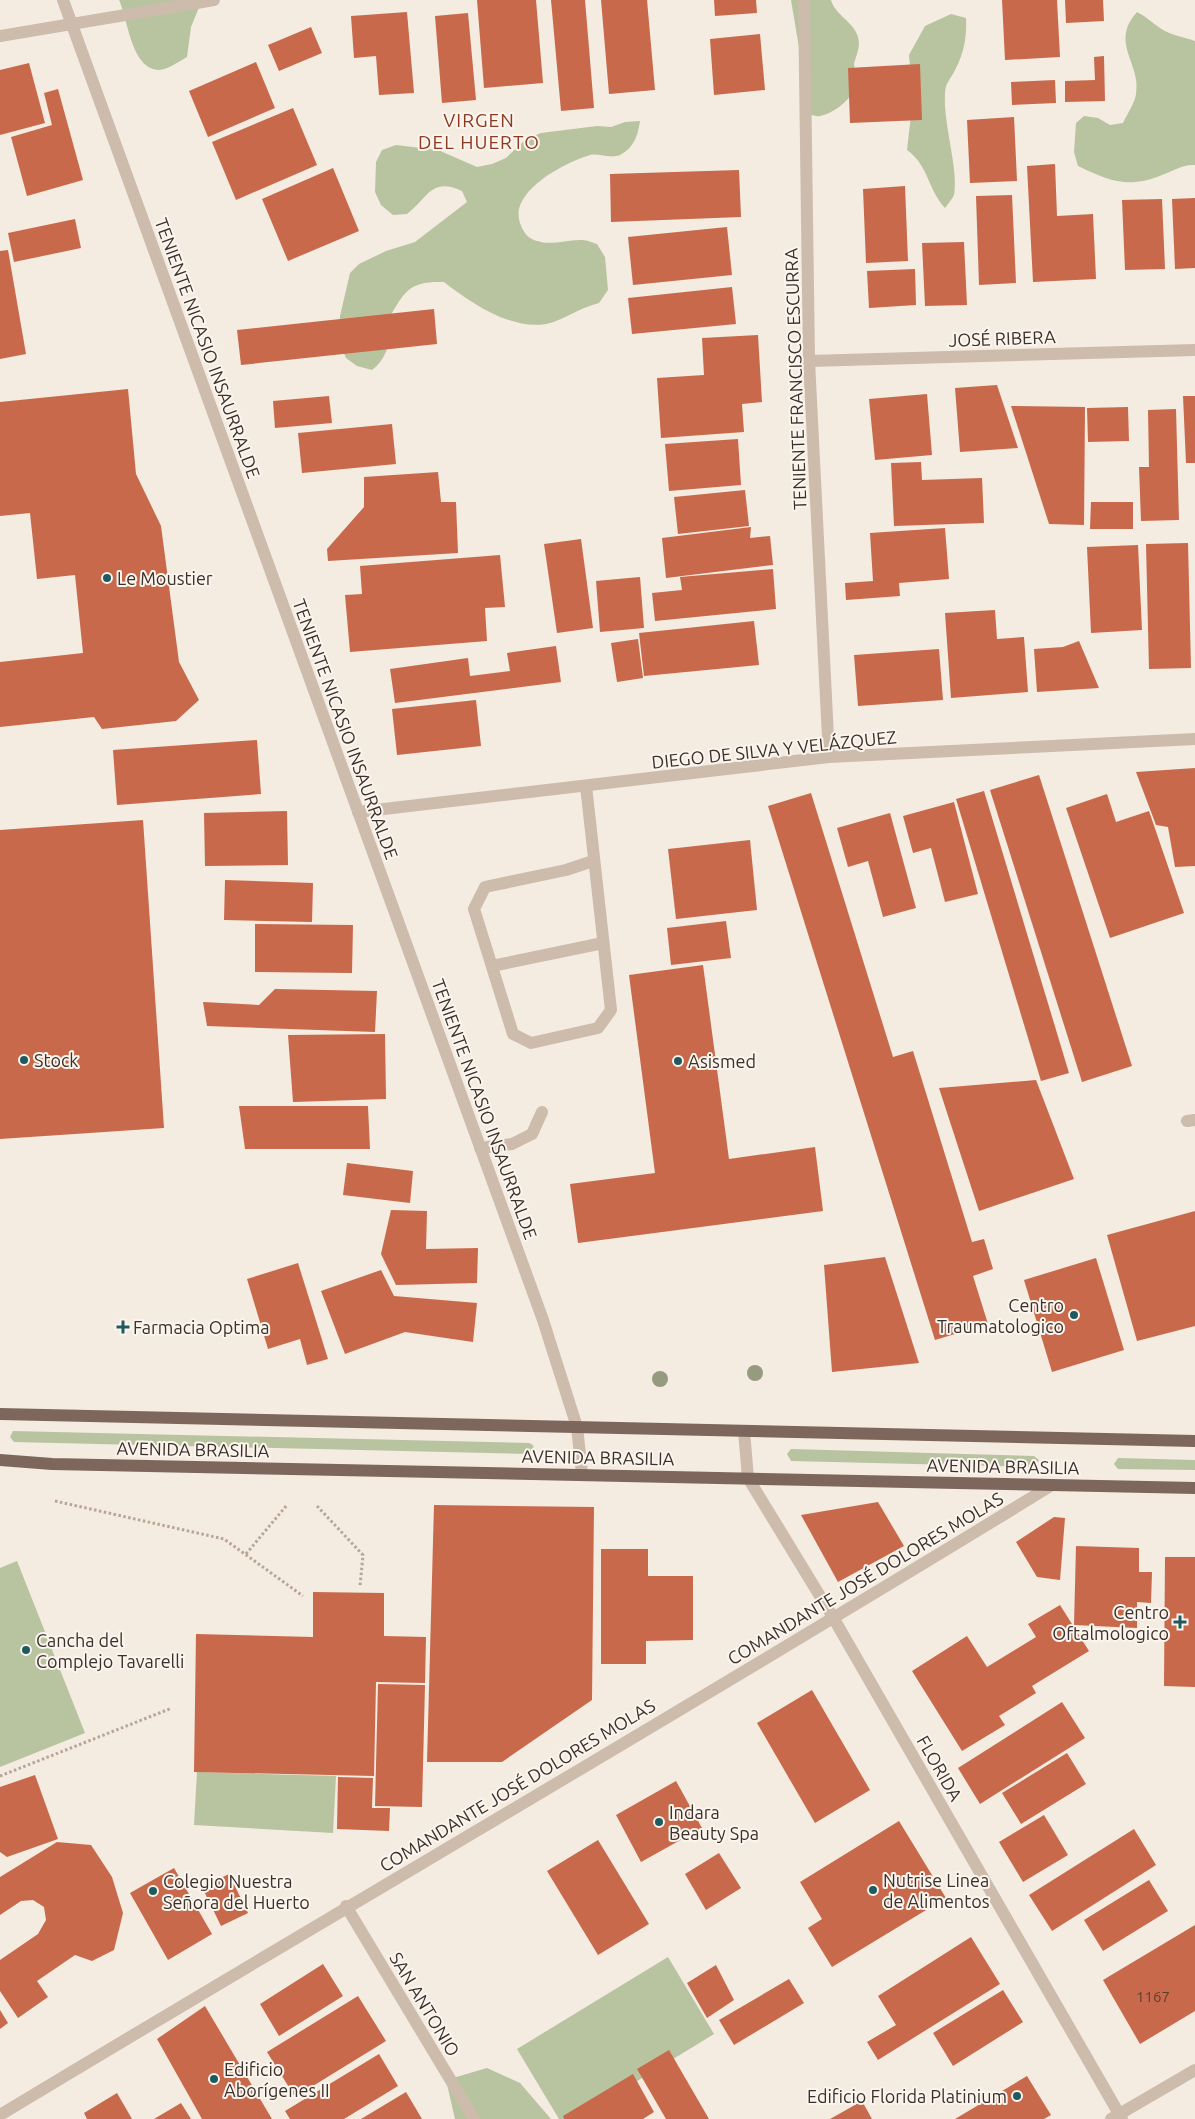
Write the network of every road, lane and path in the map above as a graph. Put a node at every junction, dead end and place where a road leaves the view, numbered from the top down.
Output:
1 (62, 0) edge
2 (214, 0) edge
3 (804, 0) edge
4 (71, 26) junction
5 (0, 36) edge
6 (1195, 350) edge
7 (809, 361) junction
8 (1195, 739) edge
9 (828, 757) junction
10 (586, 786) junction
11 (358, 812) junction
12 (593, 861) junction
13 (603, 943) junction
14 (492, 966) junction
15 (542, 1112) dead end
16 (480, 1148) junction
17 (0, 1414) edge
18 (577, 1427) junction
19 (744, 1430) junction
20 (1195, 1441) edge
21 (0, 1460) edge
22 (582, 1474) junction
23 (748, 1478) junction
24 (1052, 1485) junction
25 (1195, 1488) edge
26 (55, 1501) dead end
27 (286, 1505) dead end
28 (317, 1506) dead end
29 (246, 1554) junction
30 (360, 1586) dead end
31 (303, 1596) dead end
32 (834, 1619) junction
33 (172, 1708) dead end
34 (0, 1776) edge
35 (346, 1906) junction
36 (1195, 2070) edge
37 (0, 2115) edge
38 (1118, 2117) edge
39 (474, 2119) edge

1 - 4 street, TENIENTE NICASIO INSAURRALDE
2 - 4 street
3 - 7 street, TENIENTE FRANCISCO ESCURRA
4 - 5 street
4 - 11 street, TENIENTE NICASIO INSAURRALDE
6 - 7 street, JOSÉ RIBERA
7 - 9 street, TENIENTE FRANCISCO ESCURRA
8 - 9 street, DIEGO DE SILVA Y VELÁZQUEZ
9 - 10 street, DIEGO DE SILVA Y VELÁZQUEZ
10 - 11 street, DIEGO DE SILVA Y VELÁZQUEZ
10 - 12 street
11 - 16 street, TENIENTE NICASIO INSAURRALDE
12 - 13 street
12 - 14 street
13 - 14 street
13 - 14 street
15 - 16 street
16 - 18 street, TENIENTE NICASIO INSAURRALDE
17 - 18 main road, AVENIDA BRASILIA
18 - 19 main road, AVENIDA BRASILIA
18 - 22 street, TENIENTE NICASIO INSAURRALDE
19 - 20 main road, AVENIDA BRASILIA
19 - 23 street, FLORIDA
21 - 22 main road, AVENIDA BRASILIA
22 - 23 main road, AVENIDA BRASILIA
23 - 24 main road, AVENIDA BRASILIA
23 - 32 street, FLORIDA
24 - 25 main road, AVENIDA BRASILIA
24 - 32 street, COMANDANTE JOSÉ DOLORES MOLAS
26 - 29 path
27 - 29 path
28 - 30 path
29 - 31 path
32 - 35 street, COMANDANTE JOSÉ DOLORES MOLAS
32 - 38 street, FLORIDA
33 - 34 path
35 - 37 street, COMANDANTE JOSÉ DOLORES MOLAS
35 - 39 street, SAN ANTONIO
36 - 38 street

